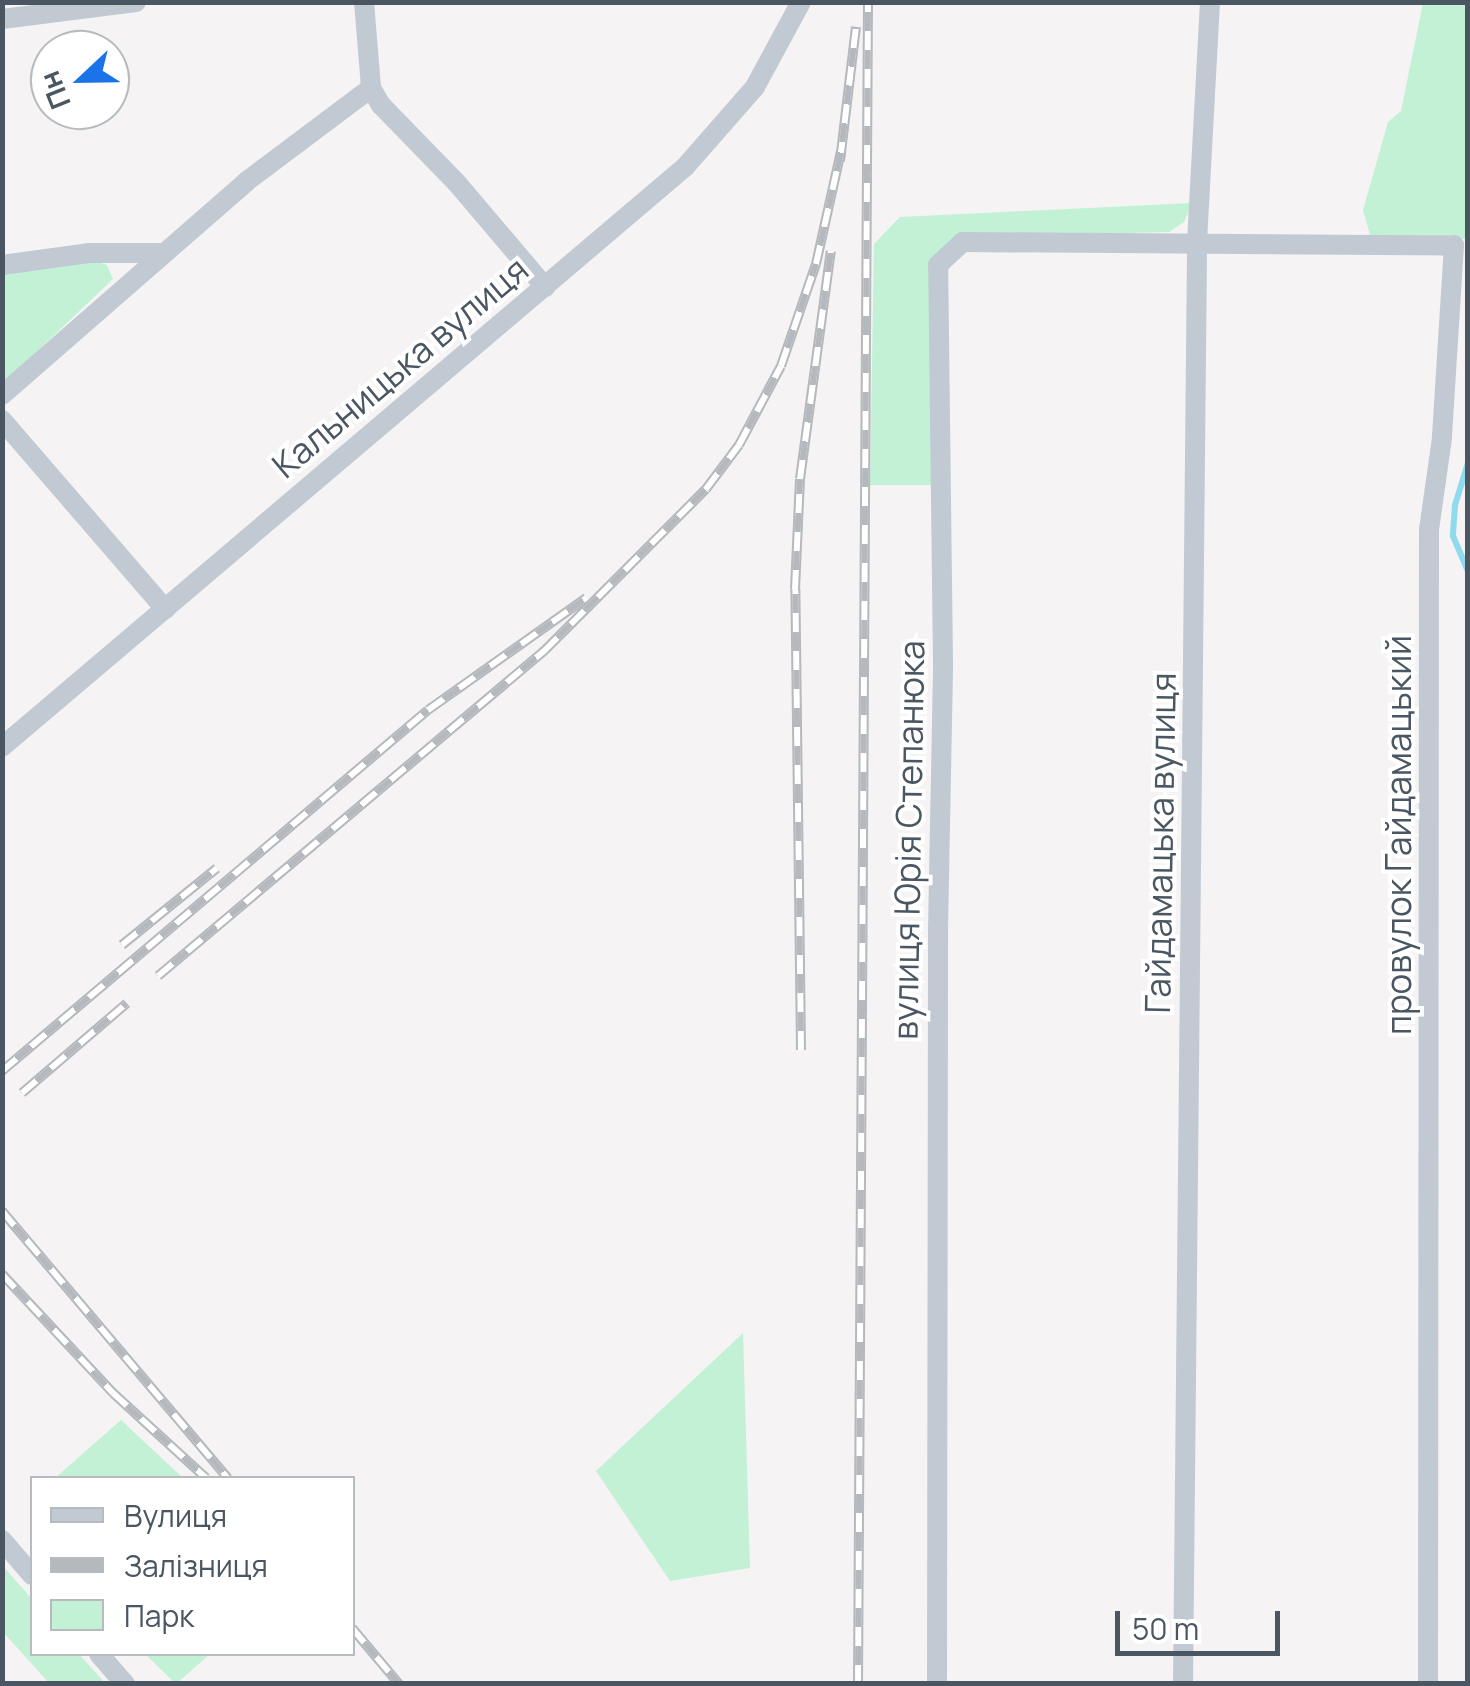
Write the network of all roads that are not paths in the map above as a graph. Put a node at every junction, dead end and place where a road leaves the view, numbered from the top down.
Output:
1 (136, 2) edge
2 (364, 2) edge
3 (801, 2) edge
4 (1210, 2) edge
5 (26, 9) edge
6 (2, 19) edge
7 (371, 88) junction
8 (1197, 242) junction
9 (163, 253) junction
10 (2, 265) edge
11 (545, 287) junction
12 (2, 395) edge
13 (2, 420) edge
14 (165, 608) junction
15 (2, 746) edge
16 (2, 1540) edge
17 (30, 1574) edge
18 (101, 1656) edge
19 (124, 1684) edge
20 (937, 1684) edge
21 (1183, 1684) edge
22 (1428, 1684) edge

1 - 5 street
2 - 7 street
3 - 11 street, Кальницька вулиця
4 - 8 street, Гайдамацька вулиця
5 - 6 street
7 - 9 street
7 - 11 street
8 - 20 street, вулиця Юрія Степанюка
8 - 21 street, Гайдамацька вулиця
8 - 22 street, провулок Гайдамацький
9 - 10 street
9 - 12 street
11 - 14 street, Кальницька вулиця
13 - 14 street
14 - 15 street, Кальницька вулиця
16 - 17 street
18 - 19 street

